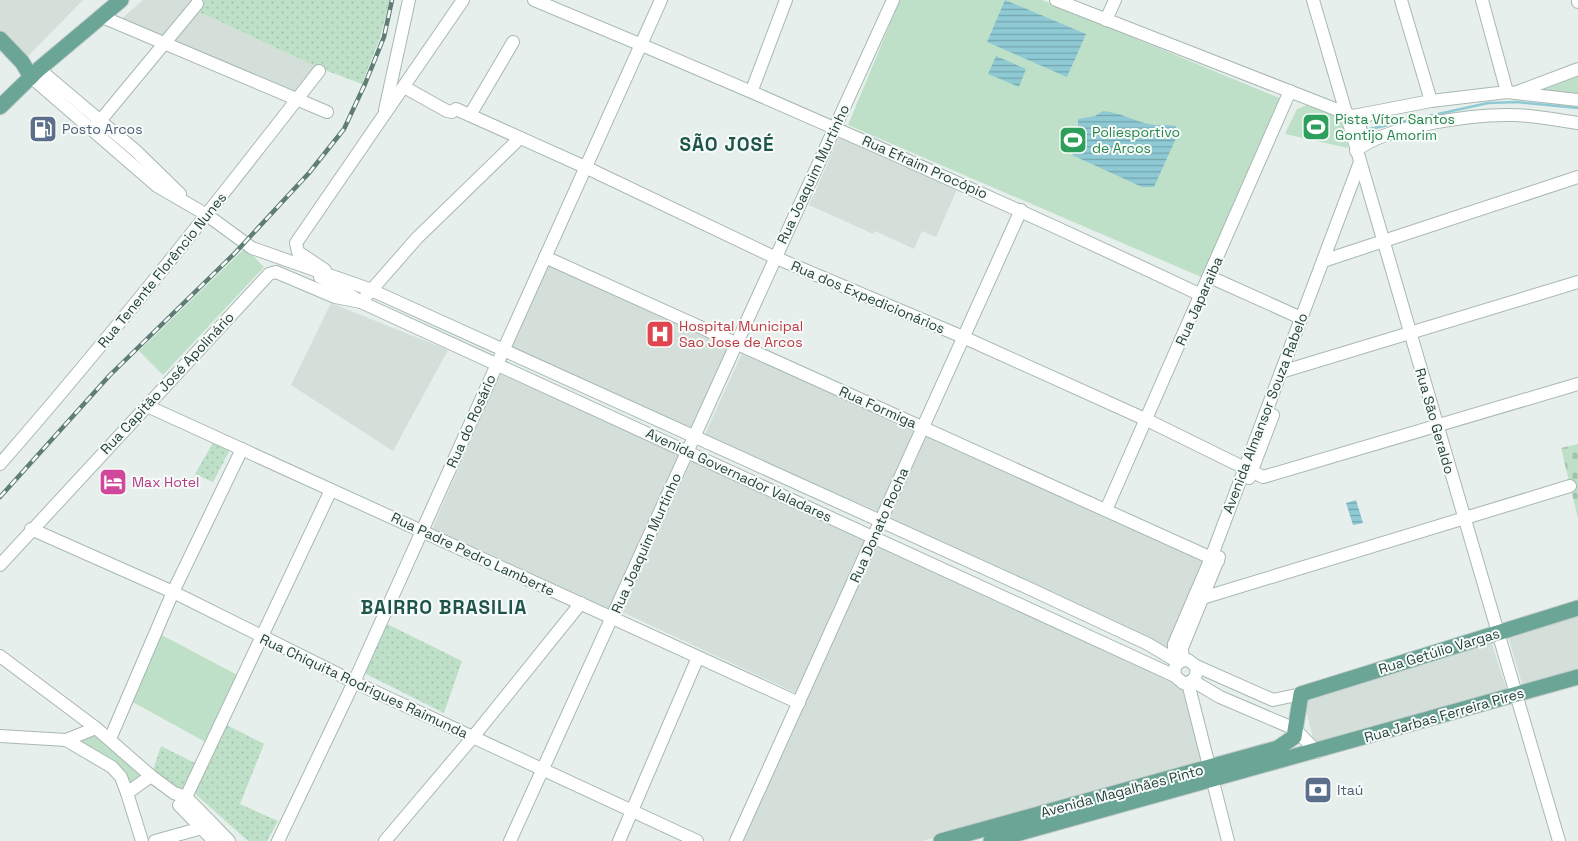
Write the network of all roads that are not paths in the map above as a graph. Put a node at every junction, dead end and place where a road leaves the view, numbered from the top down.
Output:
1 (121, 0) edge
2 (409, 0) edge
3 (463, 0) edge
4 (534, 0) edge
5 (661, 0) edge
6 (786, 0) edge
7 (892, 0) edge
8 (1056, 0) edge
9 (1115, 0) edge
10 (1401, 0) edge
11 (1482, 0) edge
12 (1311, 1) edge
13 (197, 4) dead end
14 (100, 16) junction
15 (1106, 20) junction
16 (0, 39) edge
17 (513, 42) dead end
18 (164, 44) junction
19 (641, 44) junction
20 (398, 55) junction
21 (1578, 69) edge
22 (319, 71) dead end
23 (35, 73) junction
24 (413, 75) junction
25 (404, 87) junction
26 (752, 90) junction
27 (1290, 91) junction
28 (1511, 92) junction
29 (296, 99) junction
30 (1578, 100) edge
31 (1430, 101) junction
32 (0, 107) edge
33 (327, 112) dead end
34 (1346, 113) junction
35 (1374, 113) junction
36 (470, 115) junction
37 (383, 118) junction
38 (1578, 123) edge
39 (96, 126) junction
40 (835, 127) junction
41 (1379, 137) junction
42 (520, 138) junction
43 (1358, 157) junction
44 (586, 167) junction
45 (1364, 176) junction
46 (1578, 177) edge
47 (1021, 210) junction
48 (207, 215) junction
49 (1383, 240) junction
50 (545, 256) junction
51 (774, 257) junction
52 (1328, 259) junction
53 (305, 268) junction
54 (334, 276) junction
55 (1210, 277) junction
56 (1578, 282) edge
57 (372, 291) junction
58 (1202, 295) junction
59 (361, 302) junction
60 (1301, 318) junction
61 (1410, 333) junction
62 (964, 337) junction
63 (737, 343) junction
64 (503, 350) junction
65 (497, 364) junction
66 (1286, 371) junction
67 (1578, 384) edge
68 (147, 406) junction
69 (1147, 420) junction
70 (1437, 426) junction
71 (923, 428) junction
72 (694, 437) junction
73 (242, 449) junction
74 (688, 451) junction
75 (0, 464) edge
76 (1248, 469) junction
77 (1570, 486) dead end
78 (331, 490) junction
79 (1106, 510) junction
80 (1464, 519) junction
81 (880, 521) junction
82 (31, 528) junction
83 (422, 531) junction
84 (874, 536) junction
85 (1214, 559) junction
86 (0, 565) edge
87 (1026, 587) junction
88 (173, 592) junction
89 (1198, 599) junction
90 (580, 603) junction
91 (1019, 603) junction
92 (1578, 608) edge
93 (612, 618) junction
94 (1497, 633) junction
95 (263, 638) junction
96 (0, 656) edge
97 (698, 657) junction
98 (1180, 661) junction
99 (1196, 666) junction
100 (1175, 676) junction
101 (1578, 677) edge
102 (354, 682) junction
103 (1190, 682) junction
104 (1301, 694) junction
105 (1516, 695) junction
106 (798, 703) junction
107 (96, 728) junction
108 (1295, 729) junction
109 (0, 736) edge
110 (473, 737) junction
111 (110, 739) junction
112 (66, 740) junction
113 (1314, 752) junction
114 (543, 770) junction
115 (1212, 773) junction
116 (151, 776) junction
117 (127, 793) junction
118 (181, 800) junction
119 (632, 811) junction
120 (1044, 819) junction
121 (202, 828) junction
122 (142, 841) edge
123 (155, 841) edge
124 (214, 841) edge
125 (229, 841) edge
126 (278, 841) edge
127 (385, 841) edge
128 (510, 841) edge
129 (619, 841) edge
130 (697, 841) edge
131 (736, 841) edge
132 (941, 841) edge
133 (991, 841) edge
134 (1228, 841) edge
135 (1559, 841) edge

1 - 14 main road
2 - 20 street
3 - 24 street
4 - 19 street, Rua Efraim Procópio
5 - 19 street, Rua do Rosário
6 - 26 street
7 - 40 street, Rua Joaquim Murtinho
8 - 15 street
9 - 15 street
10 - 31 street
11 - 28 street
12 - 34 street, Rua São Geraldo
13 - 18 street
14 - 18 street
14 - 23 main road
15 - 27 street
16 - 23 main road
17 - 36 street
18 - 29 street
18 - 39 street
19 - 26 street, Rua Efraim Procópio
19 - 44 street, Rua do Rosário
20 - 24 street
20 - 37 street
21 - 28 street
22 - 29 street, Rua Tenente Florêncio Nunes
23 - 32 main road
23 - 39 street, Avenida Governador Valadares
24 - 25 street
25 - 36 street, Rua dos Expedicionários
25 - 37 street
26 - 40 street, Rua Efraim Procópio
27 - 34 street
27 - 55 street, Rua Japaraiba
28 - 30 street
28 - 31 street
29 - 33 street
29 - 48 street, Rua Tenente Florêncio Nunes
31 - 35 street
34 - 35 street
34 - 43 street, Rua São Geraldo
35 - 41 street
36 - 42 street, Rua dos Expedicionários
37 - 54 street
38 - 41 street
39 - 48 street, Avenida Governador Valadares
40 - 47 street, Rua Efraim Procópio
40 - 51 street, Rua Joaquim Murtinho
41 - 43 street
42 - 44 street, Rua dos Expedicionários
42 - 57 street
43 - 45 street, Rua São Geraldo
43 - 52 street, Avenida Almansor Souza Rabelo
44 - 50 street, Rua do Rosário
44 - 51 street, Rua dos Expedicionários
45 - 49 street, Rua São Geraldo
45 - 52 street, Avenida Almansor Souza Rabelo
46 - 49 street
47 - 58 street, Rua Efraim Procópio
47 - 62 street, Rua Donato Rocha
48 - 53 street, Avenida Governador Valadares
48 - 75 street, Rua Tenente Florêncio Nunes
49 - 52 street
49 - 61 street, Rua São Geraldo
50 - 63 street, Rua Formiga
50 - 64 street, Rua do Rosário
51 - 62 street, Rua dos Expedicionários
51 - 63 street, Rua Joaquim Murtinho
52 - 60 street, Avenida Almansor Souza Rabelo
52 - 66 street, Avenida Almansor Souza Rabelo
53 - 54 street, Avenida Governador Valadares
53 - 59 street, Avenida Governador Valadares
54 - 57 street, Avenida Governador Valadares
55 - 58 street, Rua Japaraiba
55 - 60 street
56 - 61 street
57 - 59 street
57 - 64 street, Avenida Governador Valadares
58 - 69 street, Rua Japaraiba
59 - 65 street, Avenida Governador Valadares
59 - 68 street, Rua Capitão José Apolinário
60 - 66 street, Avenida Almansor Souza Rabelo
61 - 66 street
61 - 70 street, Rua São Geraldo
62 - 69 street, Rua dos Expedicionários
62 - 71 street, Rua Donato Rocha
63 - 71 street, Rua Formiga
63 - 72 street, Rua Joaquim Murtinho
64 - 65 street, Rua do Rosário
64 - 72 street, Avenida Governador Valadares
65 - 74 street, Avenida Governador Valadares
65 - 83 street, Rua do Rosário
66 - 76 street, Avenida Almansor Souza Rabelo
67 - 70 street, Rua dos Expedicionários
68 - 73 street, Rua Padre Pedro Lamberte
68 - 82 street, Rua Capitão José Apolinário
69 - 76 street, Rua dos Expedicionários
69 - 79 street, Rua Japaraiba
70 - 76 street, Rua dos Expedicionários
70 - 80 street, Rua São Geraldo
71 - 79 street, Rua Formiga
71 - 81 street, Rua Donato Rocha
72 - 74 street, Rua Joaquim Murtinho
72 - 81 street, Avenida Governador Valadares
73 - 78 street, Rua Padre Pedro Lamberte
73 - 88 street
74 - 84 street, Avenida Governador Valadares
74 - 93 street, Rua Joaquim Murtinho
76 - 85 street, Avenida Almansor Souza Rabelo
77 - 80 street
78 - 83 street, Rua Padre Pedro Lamberte
78 - 95 street
79 - 85 street, Rua Formiga
80 - 89 street
80 - 94 street, Rua São Geraldo
81 - 84 street, Rua Donato Rocha
81 - 87 street, Avenida Governador Valadares
82 - 86 street, Rua Capitão José Apolinário
82 - 88 street, Rua Chiquita Rodrigues Raimunda
83 - 90 street, Rua Padre Pedro Lamberte
83 - 102 street, Rua do Rosário
84 - 91 street, Avenida Governador Valadares
84 - 106 street, Rua Donato Rocha
85 - 89 street, Avenida Almansor Souza Rabelo
87 - 91 street
87 - 98 street, Avenida Governador Valadares
88 - 95 street, Rua Chiquita Rodrigues Raimunda
88 - 111 street
89 - 98 street, Avenida Almansor Souza Rabelo
90 - 93 street, Rua Padre Pedro Lamberte
90 - 110 street
91 - 100 street, Avenida Governador Valadares
92 - 94 main road, Rua Getúlio Vargas
93 - 97 street, Rua Padre Pedro Lamberte
93 - 114 street, Rua Joaquim Murtinho
94 - 104 main road, Rua Getúlio Vargas
94 - 105 street, Rua São Geraldo
95 - 102 street, Rua Chiquita Rodrigues Raimunda
95 - 118 street
96 - 107 street
97 - 106 street, Rua Padre Pedro Lamberte
97 - 119 street
98 - 99 street
98 - 100 street
99 - 103 street
99 - 104 street, Rua Getúlio Vargas
100 - 103 street
101 - 105 main road, Rua Jarbas Ferreira Pires
102 - 110 street, Rua Chiquita Rodrigues Raimunda
102 - 126 street, Rua do Rosário
103 - 108 street
103 - 115 street
104 - 108 main road
105 - 113 main road, Rua Jarbas Ferreira Pires
105 - 135 street, Rua São Geraldo
106 - 131 street, Rua Donato Rocha
107 - 111 street
107 - 112 street
108 - 113 street
108 - 115 main road, Avenida Magalhães Pinto
109 - 112 street
110 - 114 street, Rua Chiquita Rodrigues Raimunda
110 - 127 street
111 - 116 street
112 - 117 street
113 - 115 main road, Avenida Magalhães Pinto
114 - 119 street, Rua Chiquita Rodrigues Raimunda
114 - 128 street, Rua Joaquim Murtinho
115 - 120 main road, Avenida Magalhães Pinto
115 - 134 street
116 - 117 street
116 - 118 street
117 - 122 street
118 - 121 street
118 - 125 street
119 - 129 street
119 - 130 street, Rua Chiquita Rodrigues Raimunda
120 - 132 main road, Avenida Magalhães Pinto
120 - 133 main road, Avenida Magalhães Pinto
121 - 123 street
121 - 124 street

